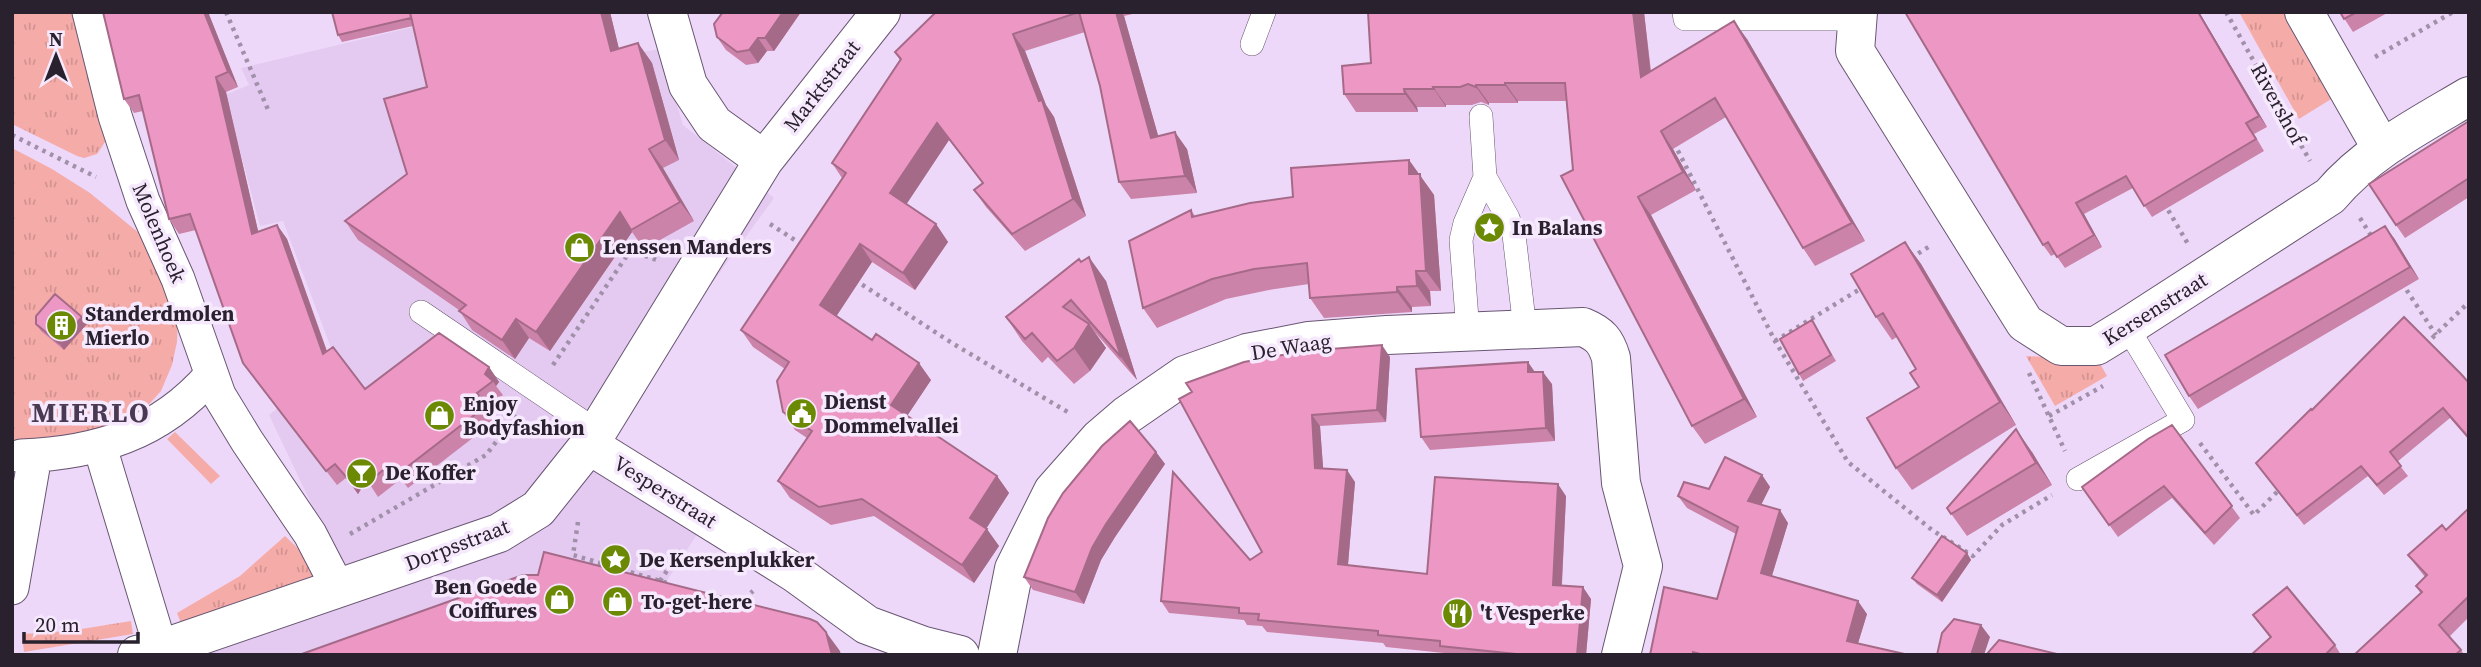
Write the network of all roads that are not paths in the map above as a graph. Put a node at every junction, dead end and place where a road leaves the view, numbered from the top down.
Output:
1 (89, 12) edge
2 (667, 12) edge
3 (881, 12) edge
4 (1264, 12) edge
5 (1684, 12) edge
6 (2304, 12) edge
7 (1858, 16) edge
8 (1252, 44) dead end
9 (2469, 96) edge
10 (1481, 116) dead end
11 (2382, 149) junction
12 (764, 160) junction
13 (1485, 177) junction
14 (421, 312) dead end
15 (2127, 327) junction
16 (1525, 329) junction
17 (1468, 332) junction
18 (211, 375) junction
19 (594, 438) junction
20 (100, 447) junction
21 (2078, 479) road end
22 (12, 588) edge
23 (338, 588) junction
24 (149, 652) edge
25 (936, 652) edge
26 (997, 655) edge
27 (1621, 655) edge

1 - 18 street, Molenhoek
2 - 12 street
3 - 12 street, Marktstraat
4 - 8 lane
5 - 7 lane
6 - 11 street
7 - 15 street, Kersenstraat
9 - 11 street, Kersenstraat
10 - 13 lane
11 - 15 street, Kersenstraat
12 - 19 street, Dorpsstraat
13 - 16 lane
13 - 17 lane
14 - 19 lane
15 - 21 lane
16 - 17 street, De Waag
16 - 27 street, De Waag
17 - 26 street, De Waag
18 - 20 street
18 - 23 street, Molenhoek
19 - 23 street, Dorpsstraat
19 - 25 street, Vesperstraat
20 - 22 street
20 - 24 street
23 - 24 street, Dorpsstraat

